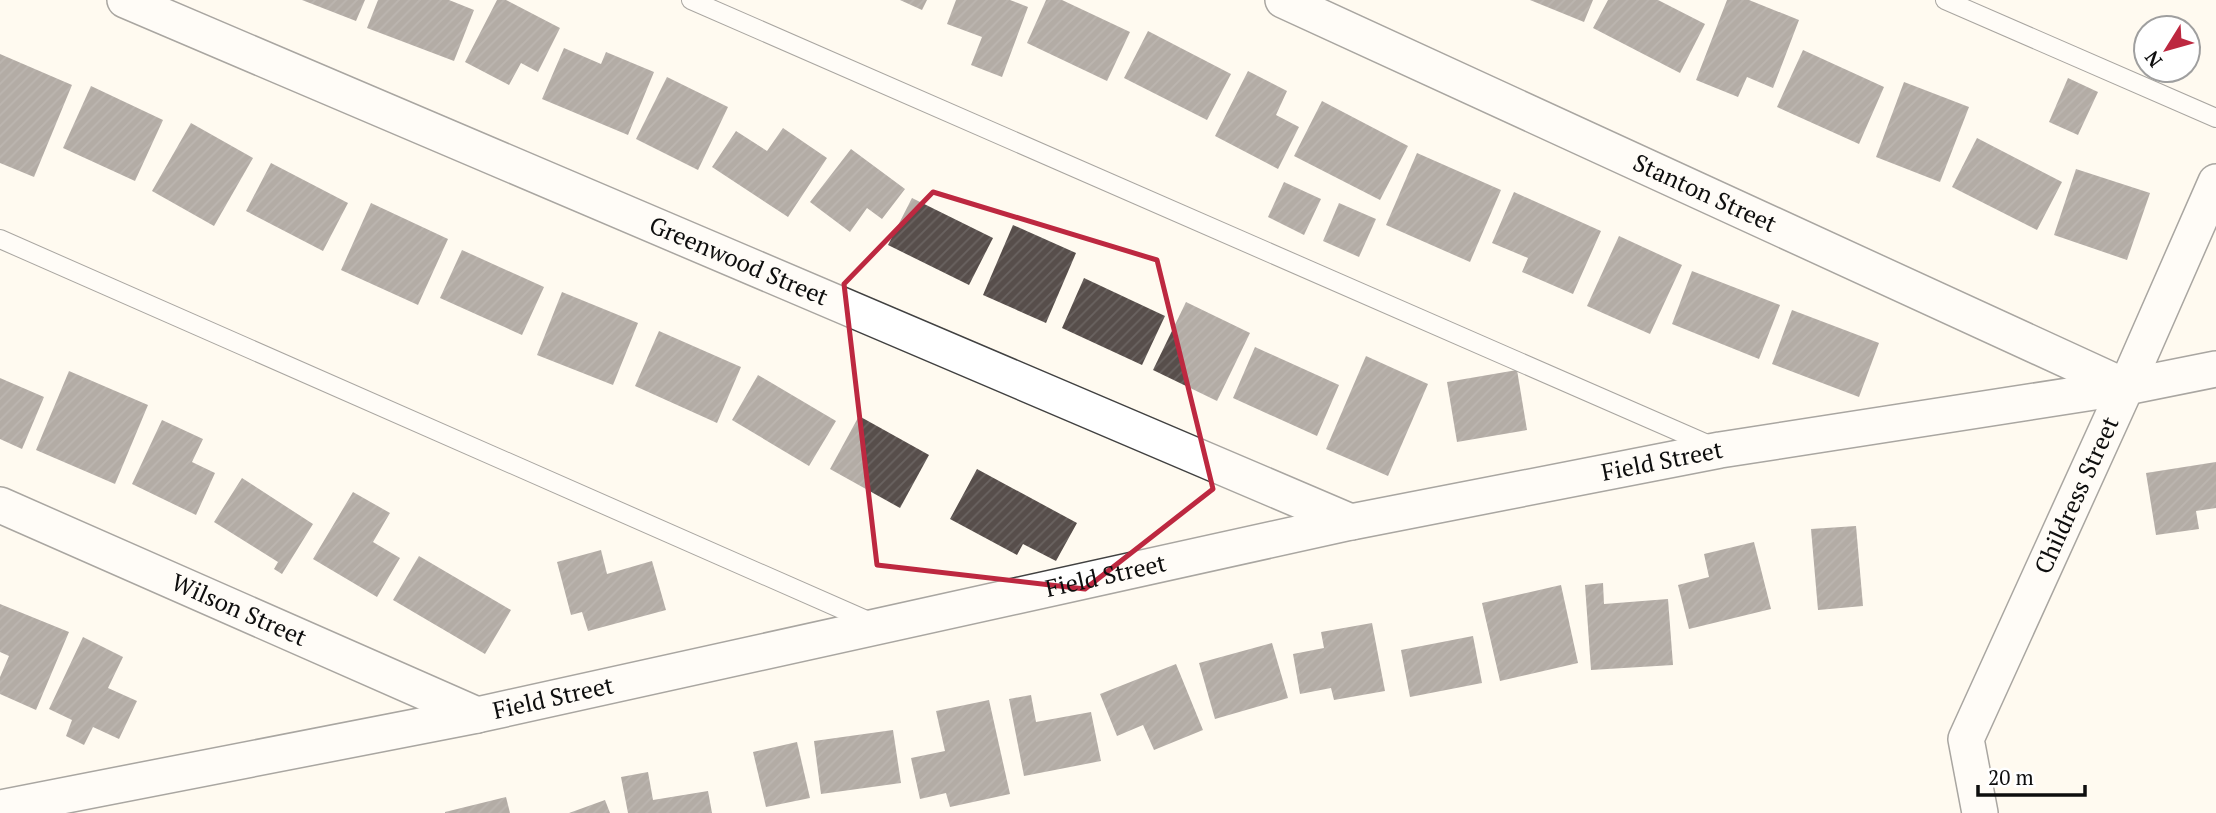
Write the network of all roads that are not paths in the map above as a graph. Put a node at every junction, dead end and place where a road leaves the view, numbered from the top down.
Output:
1 (125, 0) edge
2 (691, 0) edge
3 (1283, 0) edge
4 (1944, 0) edge
5 (2216, 118) edge
6 (2216, 182) edge
7 (0, 239) edge
8 (2216, 369) edge
9 (2126, 387) junction
10 (1720, 450) junction
11 (0, 505) edge
12 (1351, 522) junction
13 (880, 626) junction
14 (477, 715) junction
15 (4, 805) edge
16 (1979, 813) edge

1 - 12 street, Greenwood Street
2 - 10 lane
3 - 9 street, Stanton Street
4 - 5 lane
6 - 9 street, Childress Street
7 - 13 lane
8 - 9 street, Field Street
9 - 10 street, Field Street
9 - 16 street, Childress Street
10 - 12 street, Field Street
11 - 14 street, Wilson Street
12 - 13 street, Field Street
13 - 14 street, Field Street
14 - 15 street, Field Street

